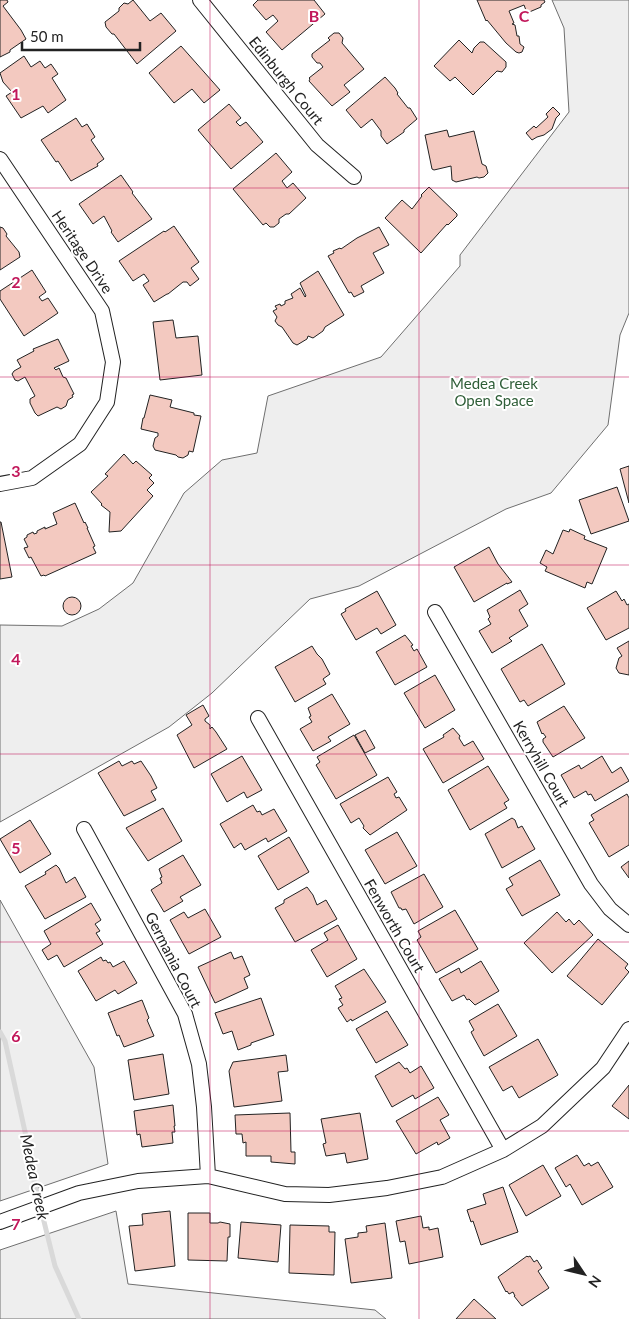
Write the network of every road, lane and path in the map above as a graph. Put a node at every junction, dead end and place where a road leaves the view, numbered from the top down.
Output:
1 (200, 0) edge
2 (0, 159) edge
3 (354, 176) dead end
4 (0, 484) edge
5 (435, 612) dead end
6 (258, 718) dead end
7 (84, 829) dead end
8 (629, 925) edge
9 (629, 1029) edge
10 (503, 1150) junction
11 (208, 1176) junction
12 (0, 1222) edge

1 - 3 street, Edinburgh Court
2 - 4 street, Heritage Drive
5 - 8 street, Kerryhill Court
6 - 10 street, Fenworth Court
7 - 11 street, Germania Court
9 - 10 street
10 - 11 street
11 - 12 street

